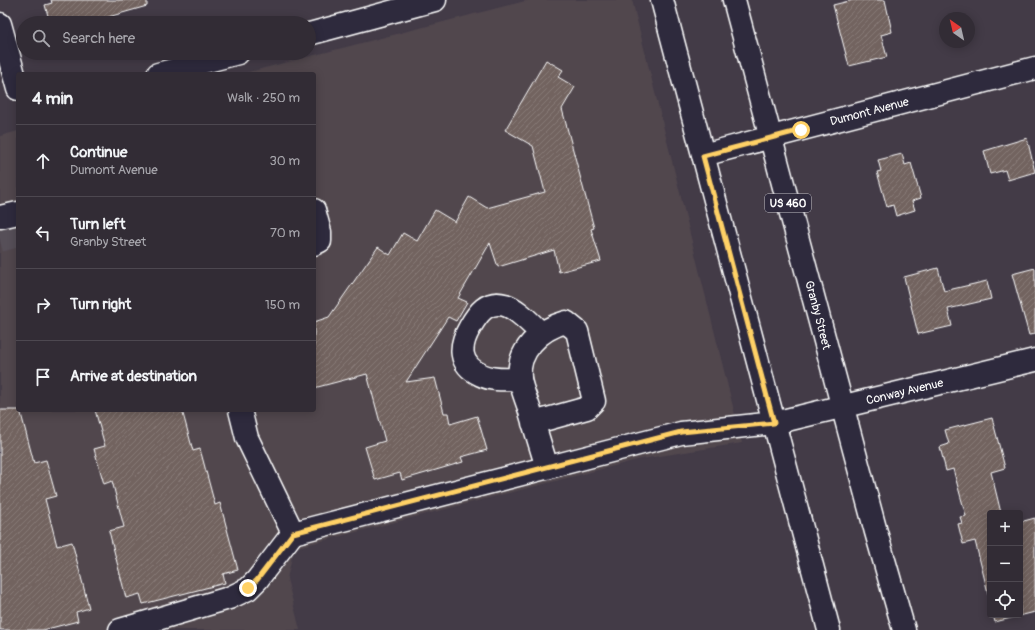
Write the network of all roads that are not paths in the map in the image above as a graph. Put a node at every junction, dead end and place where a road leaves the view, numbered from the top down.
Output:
1 (435, 0) edge
2 (662, 0) edge
3 (734, 0) edge
4 (0, 24) edge
5 (316, 32) edge
6 (211, 60) edge
7 (1035, 68) edge
8 (166, 72) edge
9 (16, 82) edge
10 (771, 138) junction
11 (703, 156) junction
12 (16, 213) edge
13 (0, 217) edge
14 (316, 217) edge
15 (316, 243) edge
16 (541, 333) junction
17 (1035, 360) edge
18 (520, 379) junction
19 (842, 407) junction
20 (240, 412) edge
21 (534, 423) junction
22 (774, 423) junction
23 (547, 468) junction
24 (293, 533) junction
25 (120, 630) edge
26 (829, 630) edge
27 (904, 630) edge

1 - 5 main road
2 - 11 main road
3 - 10 main road, Granby Street / US 460
4 - 9 main road
6 - 8 main road
7 - 10 main road, Dumont Avenue
10 - 11 main road, Dumont Avenue
10 - 19 main road, Granby Street / US 460
11 - 22 main road
12 - 13 main road
14 - 15 main road
16 - 18 main road
16 - 18 main road
16 - 21 main road
17 - 19 main road, Conway Avenue
18 - 21 main road
19 - 22 main road, Conway Avenue
19 - 27 main road, Granby Street / US 460
20 - 24 main road
21 - 23 main road
22 - 23 main road, Conway Avenue
22 - 26 main road
23 - 24 main road, Conway Avenue
24 - 25 main road

